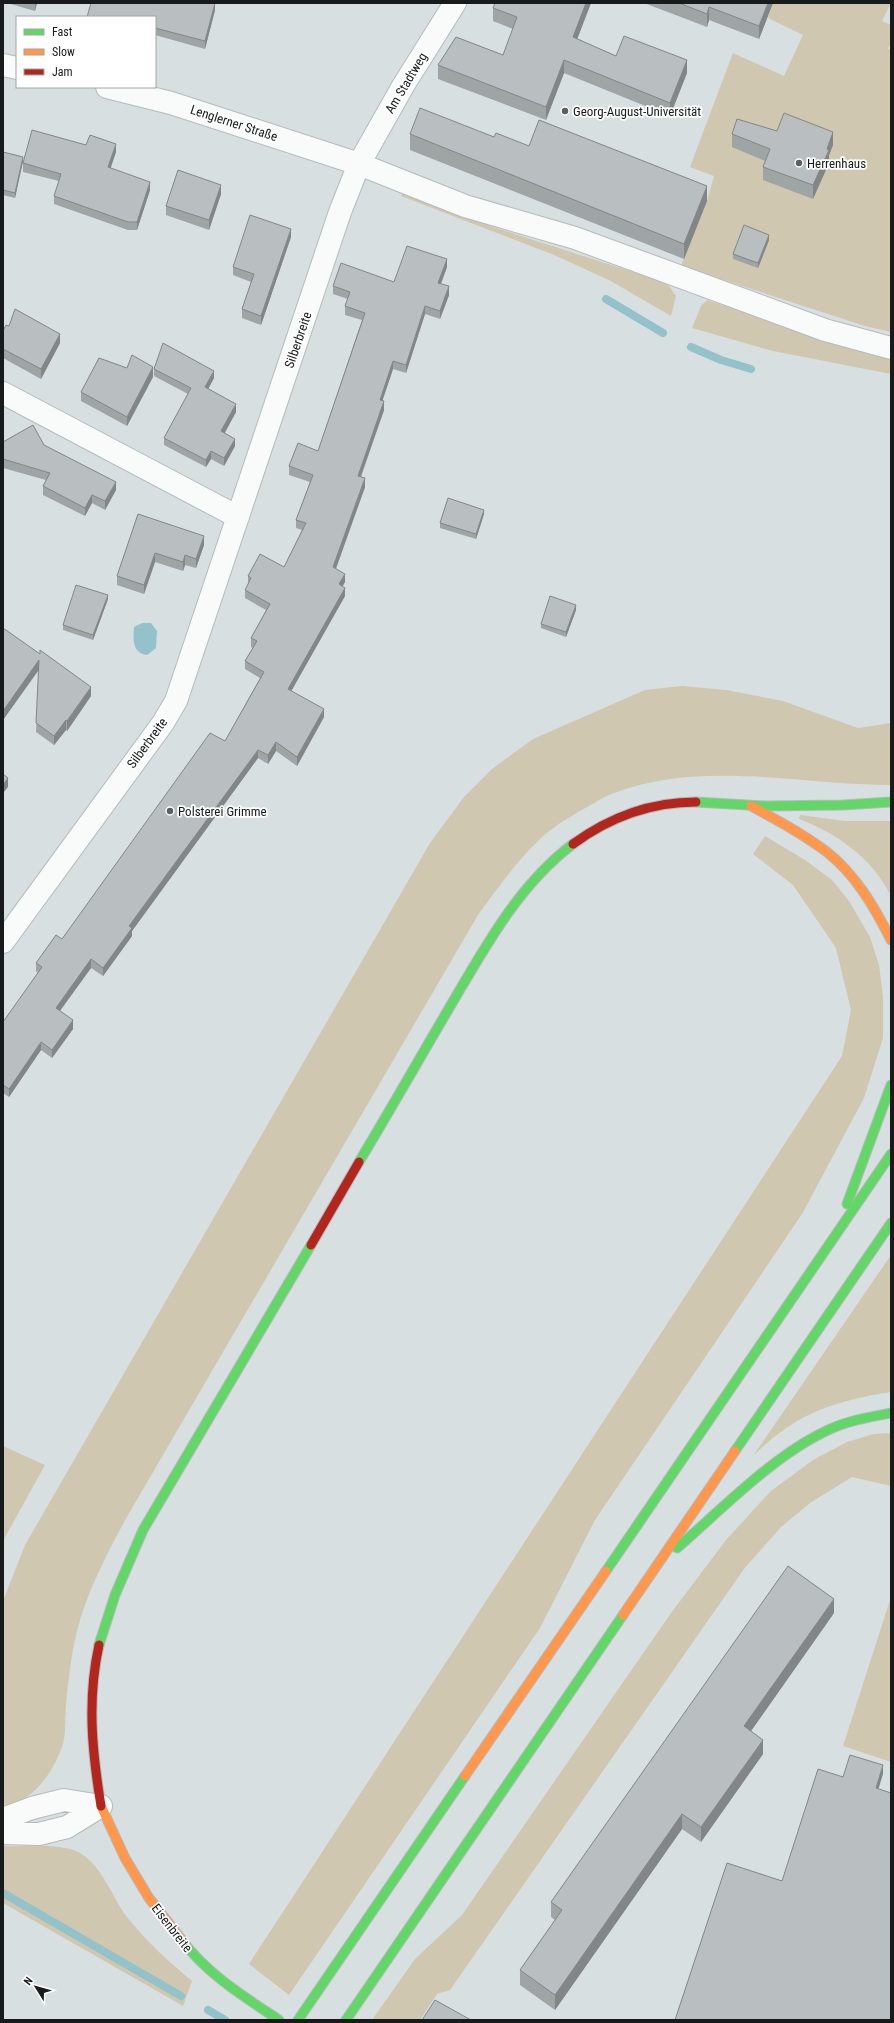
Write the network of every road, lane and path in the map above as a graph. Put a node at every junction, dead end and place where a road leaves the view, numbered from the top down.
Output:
1 (456, 3) edge
2 (3, 65) edge
3 (16, 68) edge
4 (111, 88) edge
5 (359, 164) junction
6 (891, 348) edge
7 (3, 393) edge
8 (238, 517) junction
9 (891, 802) edge
10 (750, 805) junction
11 (891, 940) edge
12 (3, 942) edge
13 (891, 1085) edge
14 (891, 1154) edge
15 (891, 1223) edge
16 (836, 1234) junction
17 (891, 1413) edge
18 (653, 1569) junction
19 (101, 1806) junction
20 (3, 1819) edge
21 (3, 1833) edge
22 (279, 2020) edge
23 (298, 2020) edge
24 (346, 2020) edge

1 - 5 street, Am Stadtweg
2 - 3 street
4 - 5 street, Lenglerner Straße
5 - 6 street, Lenglerner Straße
5 - 8 street, Silberbreite
7 - 8 street
8 - 12 street, Silberbreite
9 - 10 main road, Eisenbreite
10 - 11 main road
10 - 19 main road, Eisenbreite
13 - 16 main road
14 - 16 main road
15 - 18 main road
16 - 23 main road
17 - 18 main road
18 - 24 main road
19 - 20 street
19 - 21 street
19 - 22 main road, Eisenbreite

